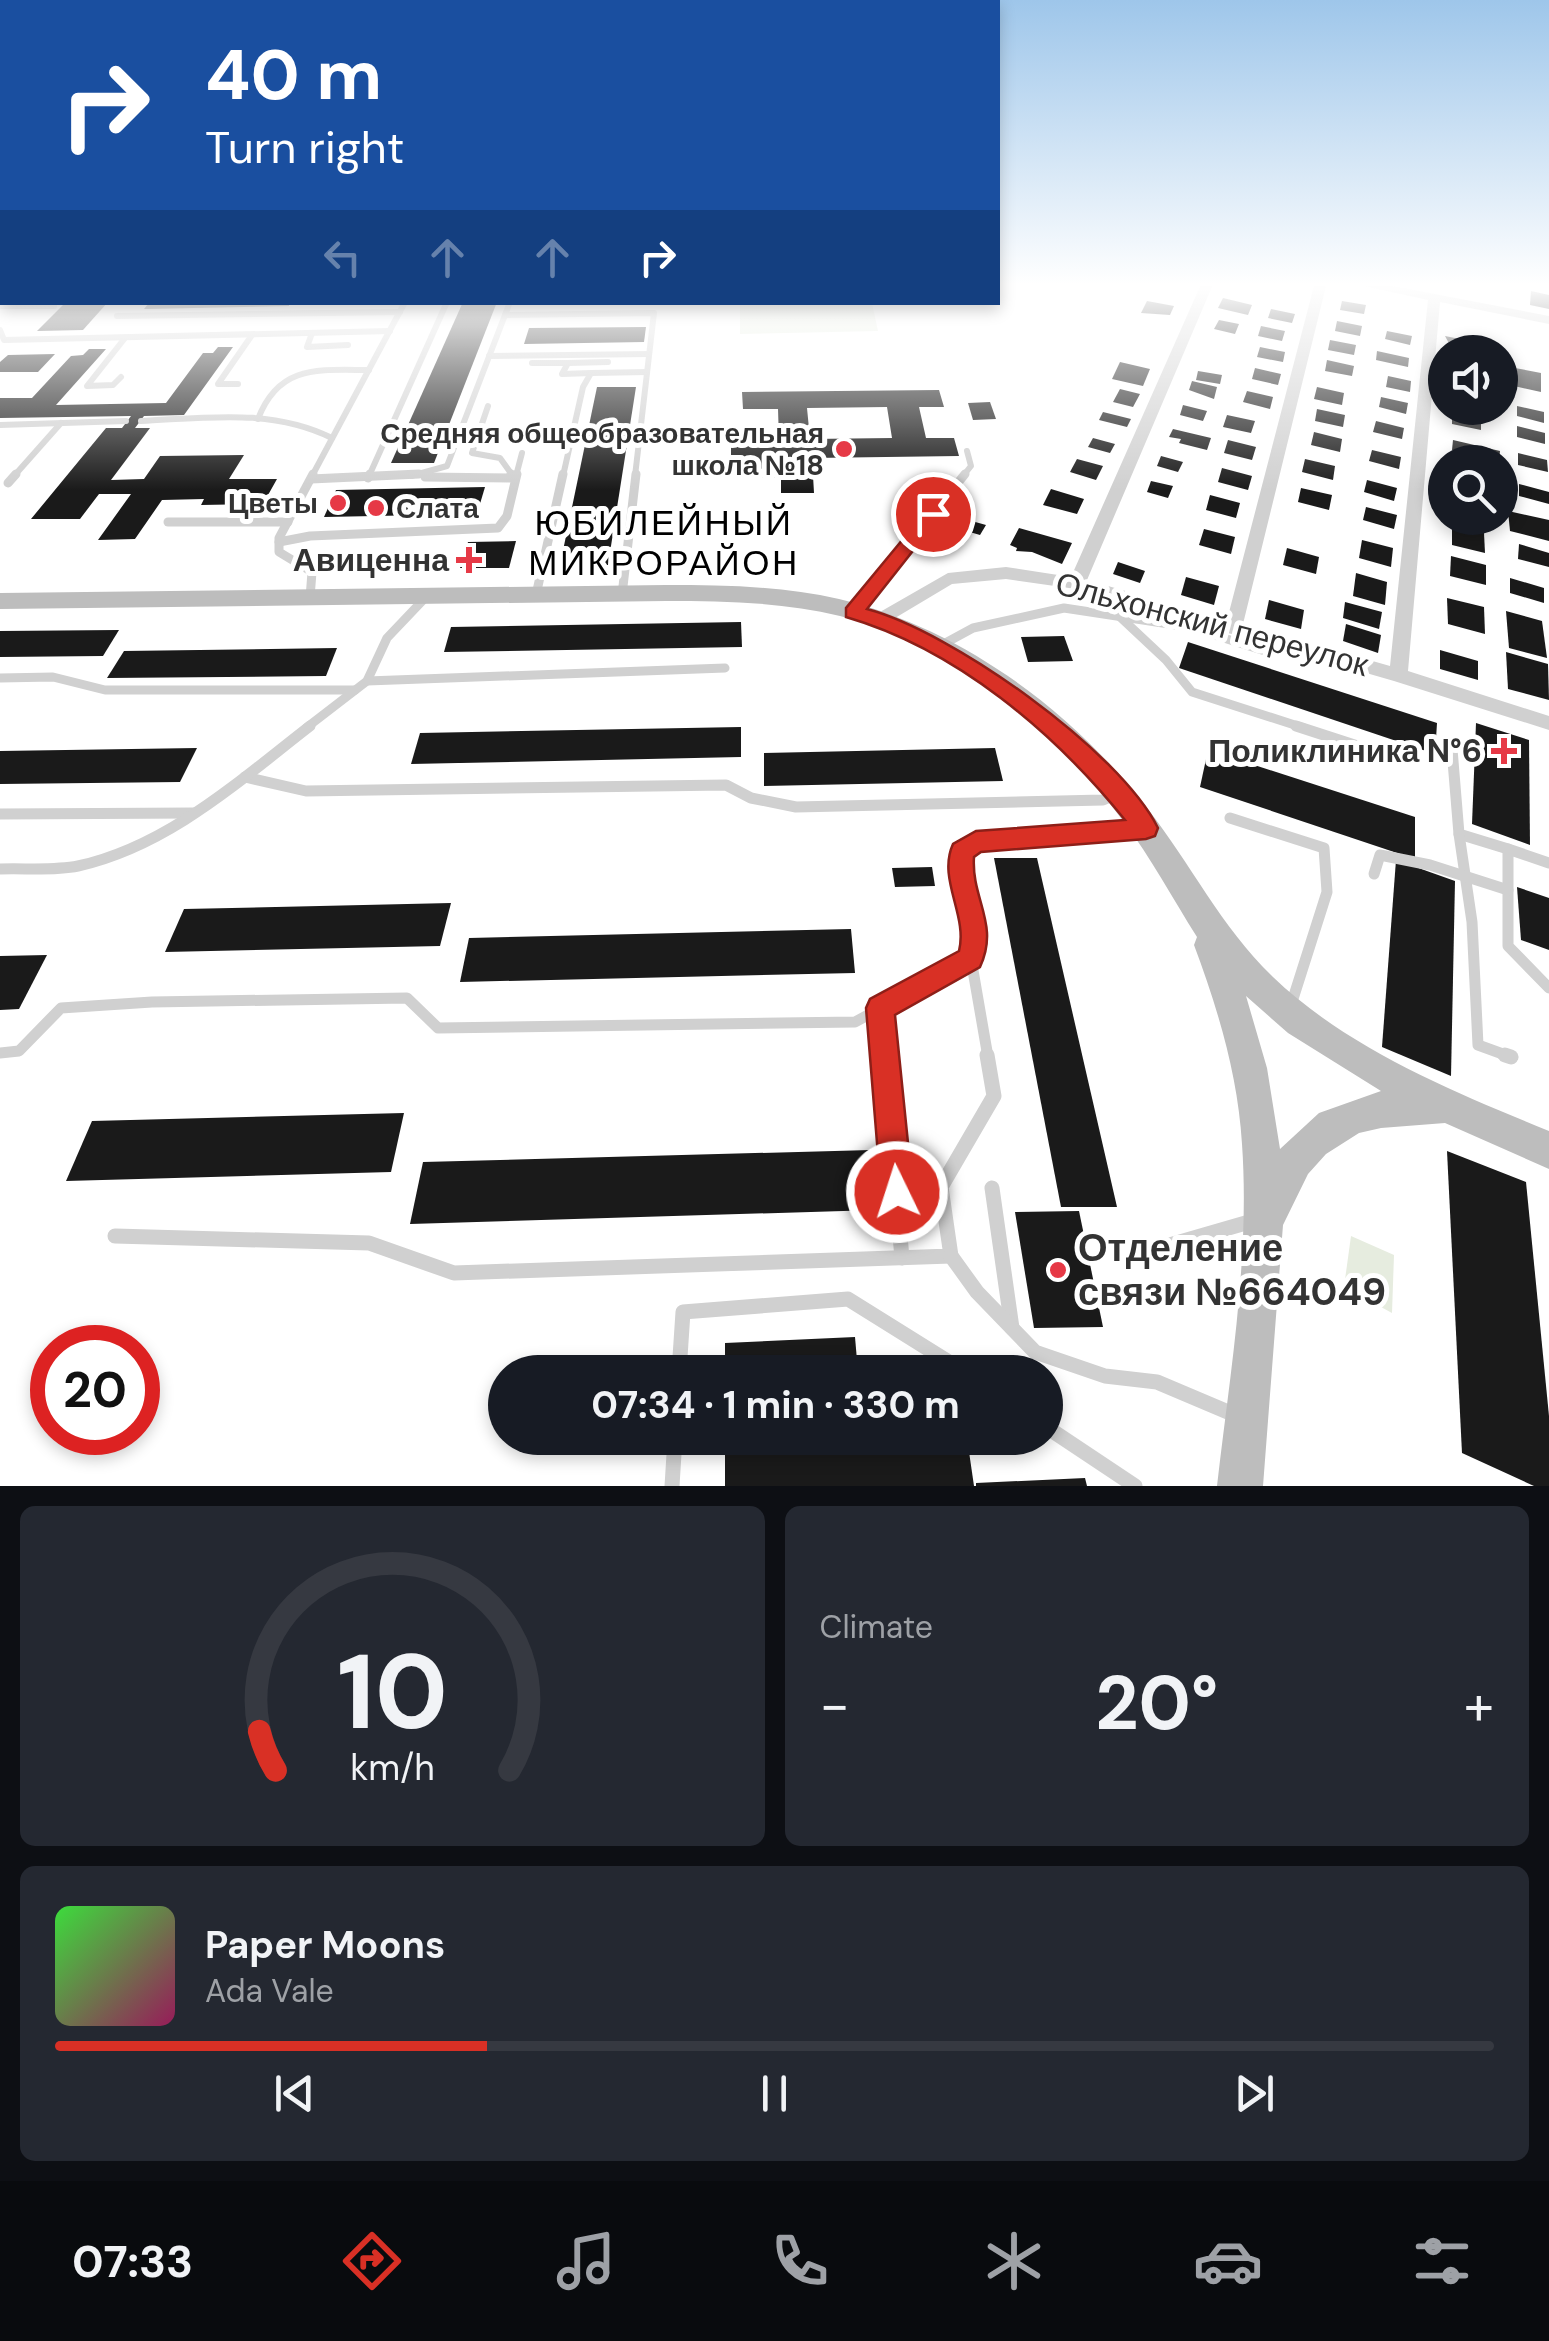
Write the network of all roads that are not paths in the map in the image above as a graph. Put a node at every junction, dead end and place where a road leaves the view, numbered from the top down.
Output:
1 (114, 351) edge
2 (241, 351) edge
3 (379, 351) edge
4 (425, 351) edge
5 (492, 351) edge
6 (1178, 351) edge
7 (1303, 351) edge
8 (1429, 351) edge
9 (649, 354) joint
10 (490, 356) junction
11 (568, 362) junction
12 (608, 362) dead end
13 (532, 364) dead end
14 (369, 370) junction
15 (647, 372) junction
16 (591, 373) junction
17 (121, 376) dead end
18 (238, 384) dead end
19 (488, 406) dead end
20 (258, 420) junction
21 (126, 421) dead end
22 (141, 421) dead end
23 (61, 423) junction
24 (0, 425) edge
25 (332, 438) junction
26 (966, 451) dead end
27 (472, 453) junction
28 (522, 454) dead end
29 (448, 466) junction
30 (368, 478) junction
31 (410, 478) junction
32 (514, 478) junction
33 (311, 479) junction
34 (8, 483) dead end
35 (168, 522) dead end
36 (288, 522) junction
37 (279, 542) junction
38 (1077, 583) junction
39 (536, 595) junction
40 (622, 595) junction
41 (426, 596) junction
42 (310, 598) junction
43 (0, 602) edge
44 (853, 612) junction
45 (1117, 614) junction
46 (880, 620) junction
47 (1233, 630) junction
48 (937, 647) junction
49 (1265, 652) dead end
50 (725, 668) dead end
51 (1398, 675) junction
52 (0, 678) edge
53 (367, 680) junction
54 (354, 690) junction
55 (1549, 722) edge
56 (1452, 749) dead end
57 (1376, 752) dead end
58 (244, 777) junction
59 (1118, 794) junction
60 (198, 813) junction
61 (0, 814) edge
62 (1230, 818) dead end
63 (1146, 828) junction
64 (1459, 834) junction
65 (1508, 849) junction
66 (1549, 864) edge
67 (0, 869) edge
68 (1374, 874) dead end
69 (1466, 875) junction
70 (1508, 890) junction
71 (1196, 910) junction
72 (971, 958) junction
73 (1549, 988) edge
74 (880, 1008) junction
75 (1289, 1011) junction
76 (0, 1053) edge
77 (1511, 1056) dead end
78 (1447, 1107) junction
79 (1549, 1150) edge
80 (992, 1188) dead end
81 (1263, 1223) junction
82 (116, 1236) dead end
83 (1142, 1253) dead end
84 (951, 1256) junction
85 (902, 1258) junction
86 (1012, 1329) junction
87 (680, 1355) edge
88 (938, 1355) edge
89 (1246, 1418) junction
90 (1063, 1438) edge
91 (674, 1455) edge
92 (672, 1486) edge
93 (1135, 1486) edge
94 (1240, 1486) edge

1 - 17 lane
2 - 18 lane
3 - 14 lane
4 - 30 lane
5 - 10 lane
6 - 38 street
7 - 47 street
8 - 51 street
9 - 10 lane
9 - 15 lane
10 - 29 lane
11 - 12 lane
11 - 13 lane
11 - 16 lane
14 - 20 lane
14 - 25 lane
15 - 16 lane
15 - 40 lane
16 - 39 lane
19 - 27 lane
20 - 22 lane
20 - 25 lane
21 - 23 lane
23 - 24 lane
23 - 34 lane
25 - 33 lane
26 - 44 lane
27 - 29 lane
27 - 32 lane
28 - 32 lane
29 - 31 lane
30 - 31 lane
30 - 33 lane
31 - 32 lane
32 - 37 lane
33 - 36 lane
35 - 36 lane
36 - 37 lane
37 - 42 lane
38 - 46 street, Ольхонский переулок
38 - 47 street, Ольхонский переулок
39 - 40 street
39 - 41 street
40 - 44 street
41 - 42 street
41 - 53 lane
42 - 43 street
44 - 46 street
45 - 48 lane
45 - 49 lane
45 - 57 lane
46 - 48 street
47 - 51 street, Ольхонский переулок
48 - 59 street
50 - 53 lane
51 - 55 street, Ольхонский переулок
52 - 54 lane
53 - 54 lane
54 - 58 lane
56 - 64 lane
58 - 59 lane
58 - 60 lane
59 - 63 street
60 - 61 lane
60 - 67 lane
62 - 75 lane
63 - 71 street
63 - 72 lane
64 - 65 lane
64 - 69 lane
65 - 66 lane
65 - 70 lane
68 - 69 lane
69 - 70 lane
69 - 77 lane
70 - 73 lane
71 - 75 street
71 - 81 street
72 - 74 lane
72 - 84 lane
74 - 76 lane
74 - 85 lane
75 - 78 street
78 - 79 street
78 - 81 street
80 - 86 lane
81 - 83 lane
81 - 89 street
82 - 85 lane
84 - 85 lane
84 - 86 lane
86 - 89 lane
87 - 88 lane
89 - 94 street
90 - 93 lane
91 - 92 lane

